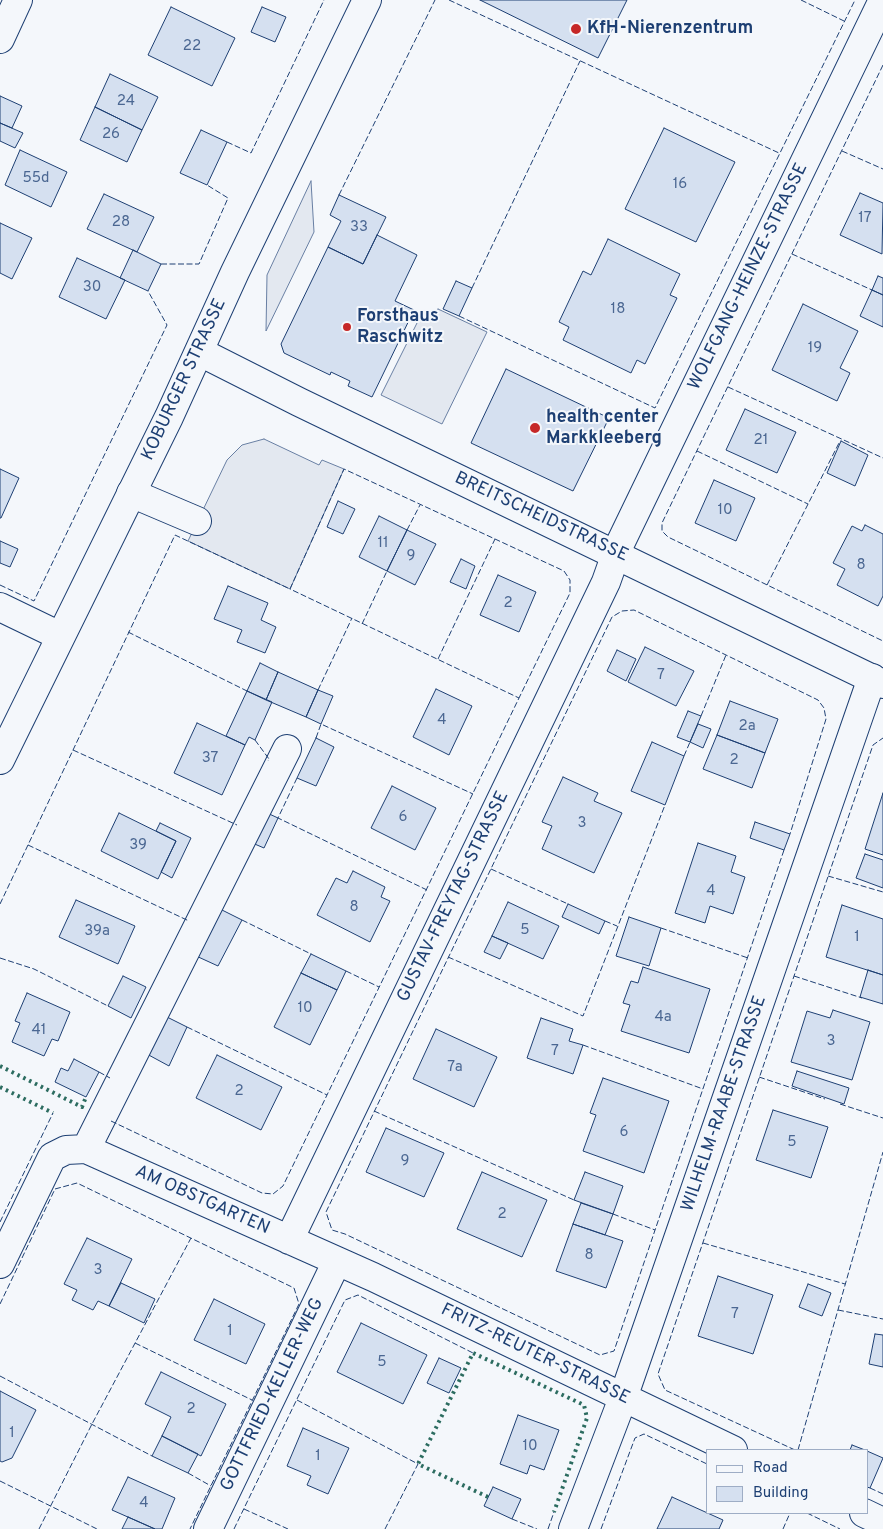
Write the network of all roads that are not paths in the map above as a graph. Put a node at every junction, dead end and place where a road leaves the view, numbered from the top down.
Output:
1 (18, 0) edge
2 (367, 0) edge
3 (883, 0) edge
4 (0, 39) edge
5 (200, 352) junction
6 (131, 492) junction
7 (198, 521) dead end
8 (617, 554) junction
9 (0, 607) edge
10 (60, 636) junction
11 (877, 681) edge
12 (287, 749) dead end
13 (0, 760) edge
14 (76, 1150) junction
15 (290, 1240) junction
16 (337, 1261) junction
17 (0, 1264) edge
18 (623, 1398) junction
19 (731, 1449) edge
20 (866, 1514) edge
21 (883, 1522) edge
22 (208, 1529) edge
23 (573, 1529) edge

1 - 4 street
2 - 5 street, KOBURGER STRASSE
3 - 8 street, WOLFGANG-HEINZE-STRASSE
5 - 6 street, KOBURGER STRASSE
5 - 8 street, BREITSCHEIDSTRASSE
6 - 7 street
6 - 10 street, KOBURGER STRASSE
8 - 11 street, BREITSCHEIDSTRASSE
8 - 15 street, GUSTAV-FREYTAG-STRASSE
9 - 10 street
10 - 13 street, KOBURGER STRASSE
11 - 18 street, WILHELM-RAABE-STRASSE
12 - 14 street
14 - 15 street, AM OBSTGARTEN
14 - 17 street
15 - 16 street, AM OBSTGARTEN
16 - 18 street, FRITZ-REUTER-STRASSE
16 - 22 street, GOTTFRIED-KELLER-WEG
18 - 19 street, FRITZ-REUTER-STRASSE
18 - 23 street, WILHELM-RAABE-STRASSE
20 - 21 street

